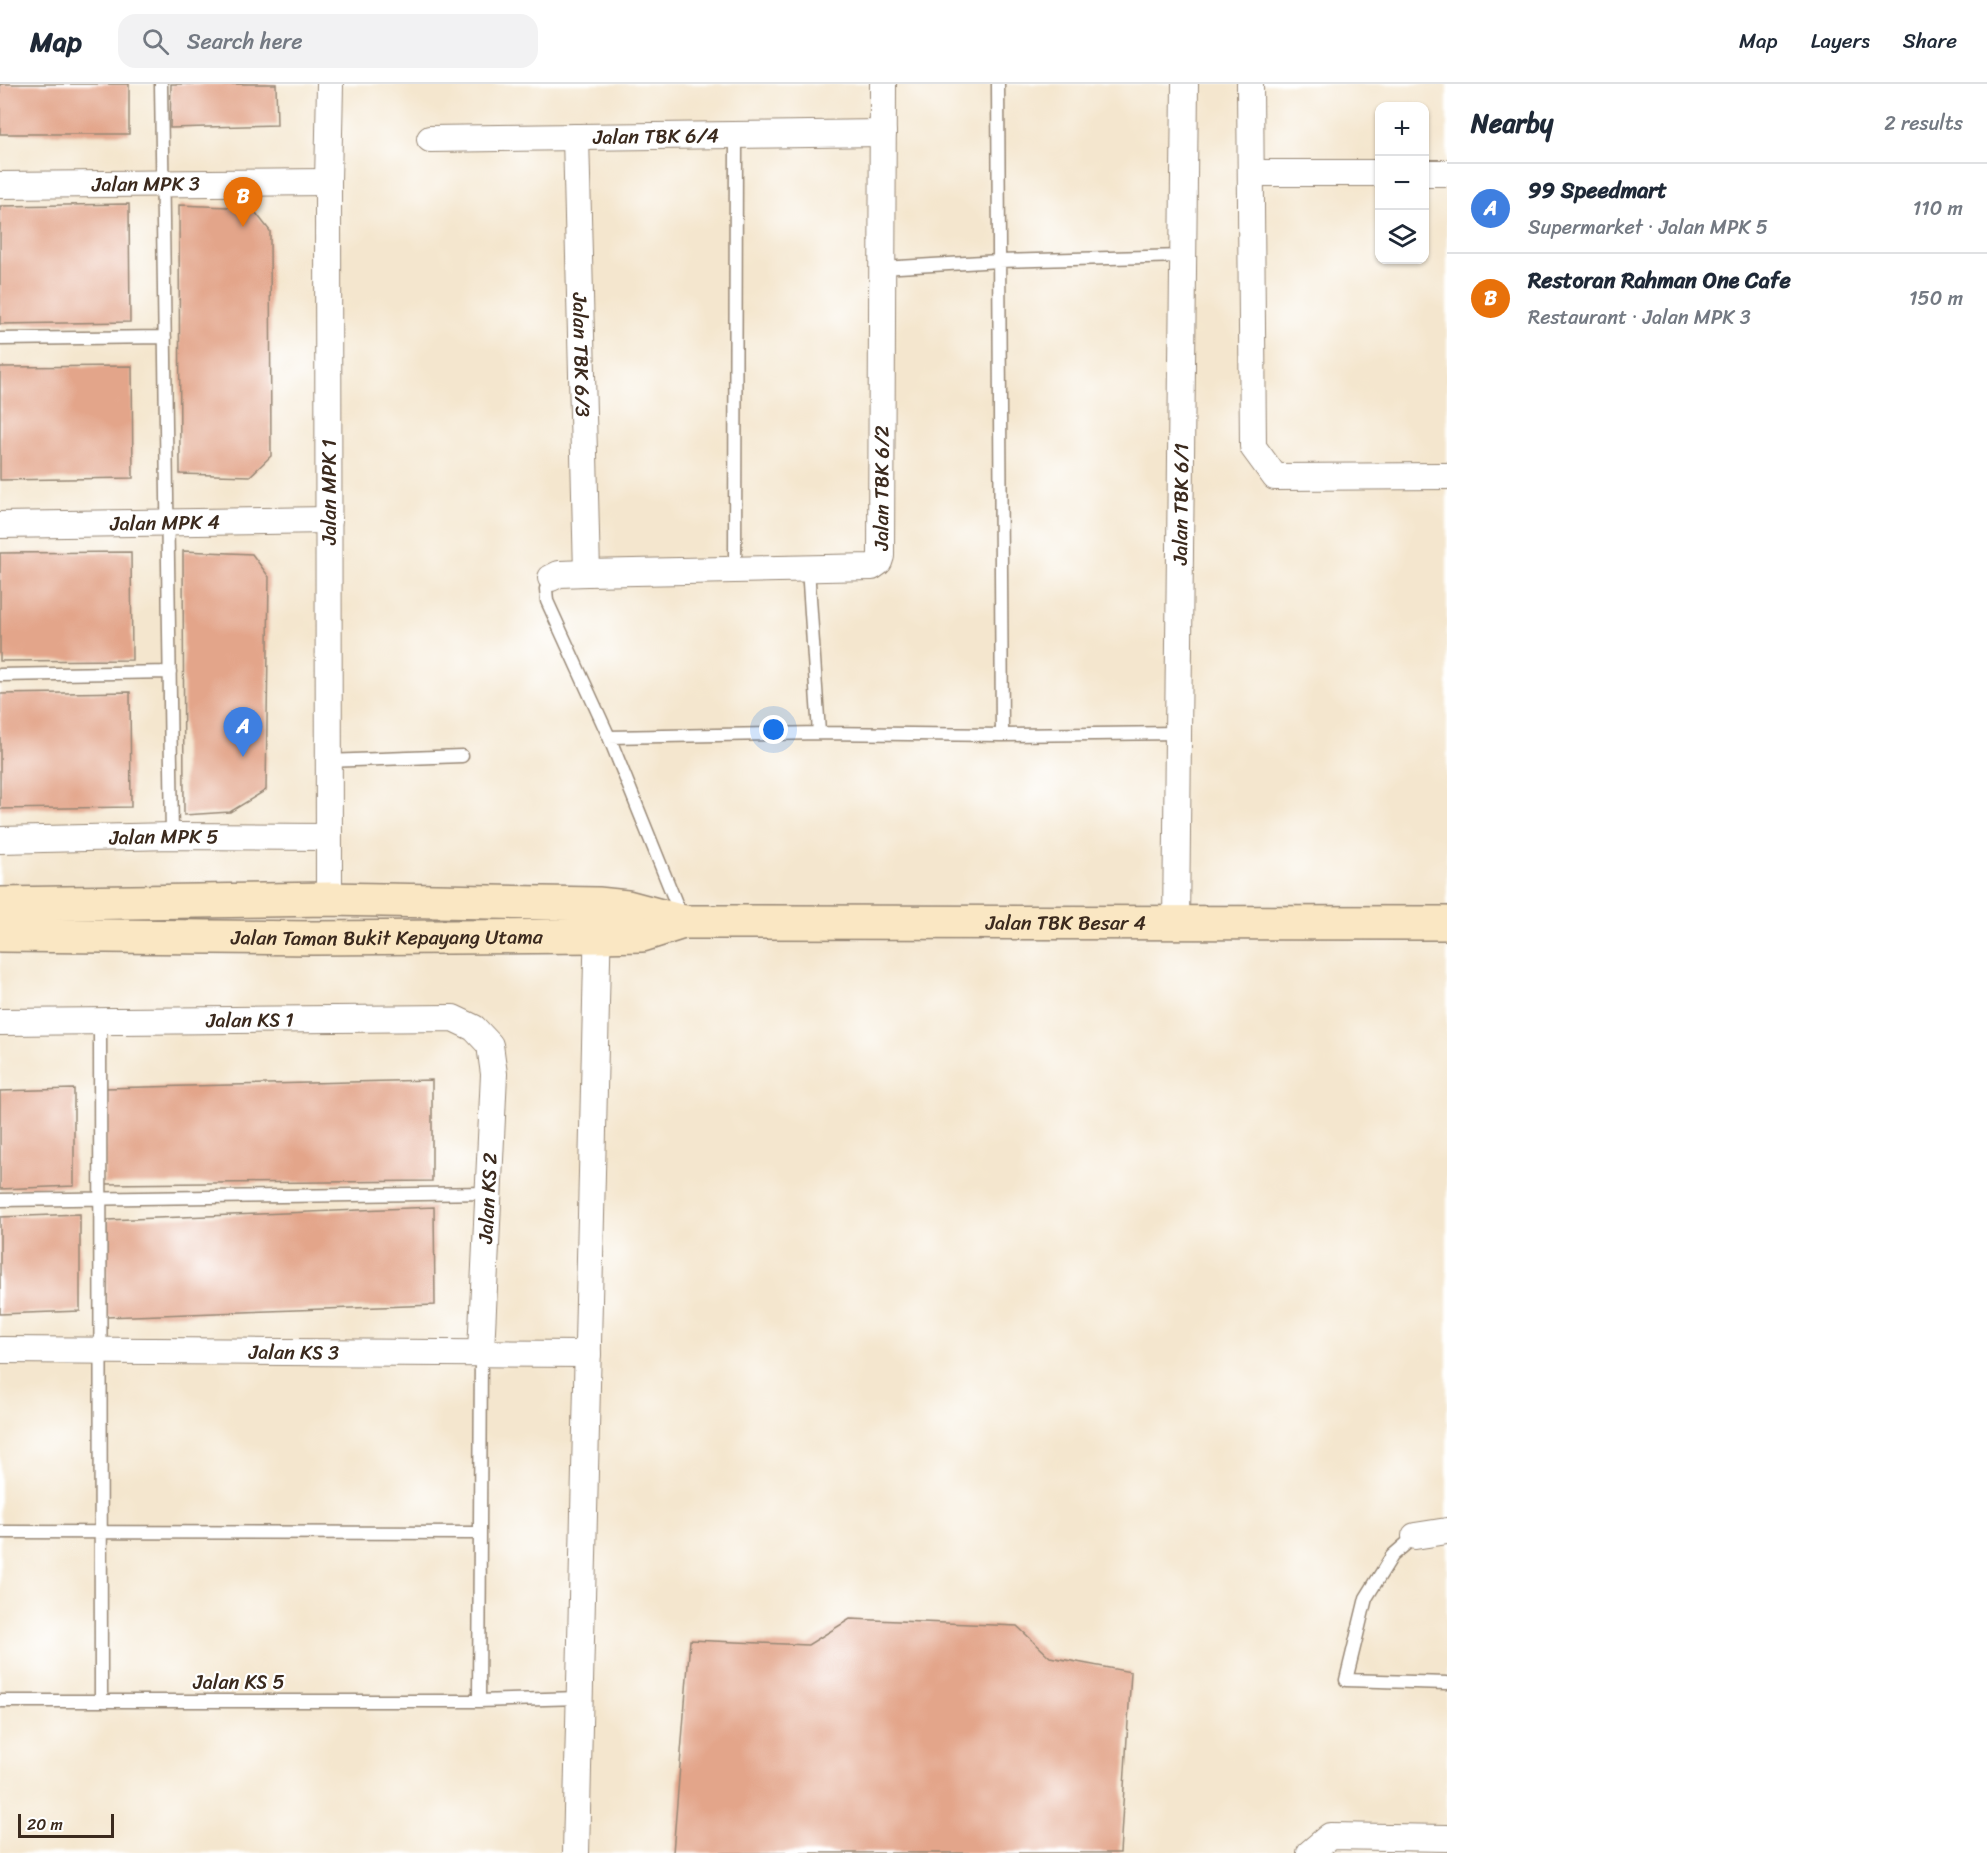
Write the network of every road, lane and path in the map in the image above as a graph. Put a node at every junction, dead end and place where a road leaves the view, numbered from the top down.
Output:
1 (161, 84) edge
2 (330, 84) edge
3 (883, 84) edge
4 (998, 84) edge
5 (1185, 84) edge
6 (1250, 84) edge
7 (883, 133) junction
8 (736, 135) junction
9 (576, 137) junction
10 (429, 139) dead end
11 (1252, 173) junction
12 (1375, 173) edge
13 (1429, 173) edge
14 (1447, 173) edge
15 (328, 182) junction
16 (162, 183) junction
17 (0, 185) edge
18 (1183, 255) junction
19 (999, 261) junction
20 (882, 268) junction
21 (165, 337) junction
22 (0, 339) edge
23 (1447, 476) edge
24 (329, 520) junction
25 (168, 523) junction
26 (0, 525) edge
27 (808, 568) junction
28 (735, 570) junction
29 (586, 573) junction
30 (551, 578) joint
31 (170, 672) junction
32 (0, 675) edge
33 (819, 733) junction
34 (1179, 733) junction
35 (1002, 735) junction
36 (609, 737) junction
37 (462, 756) dead end
38 (327, 761) junction
39 (172, 836) junction
40 (328, 837) junction
41 (0, 840) edge
42 (329, 899) junction
43 (0, 904) edge
44 (598, 904) junction
45 (683, 922) junction
46 (1447, 923) edge
47 (1176, 924) junction
48 (0, 935) edge
49 (598, 936) junction
50 (100, 1021) junction
51 (0, 1022) edge
52 (490, 1045) joint
53 (489, 1193) junction
54 (100, 1199) junction
55 (0, 1200) edge
56 (0, 1350) edge
57 (100, 1350) junction
58 (481, 1352) junction
59 (588, 1354) junction
60 (1447, 1531) edge
61 (0, 1532) edge
62 (101, 1532) junction
63 (480, 1533) junction
64 (1415, 1536) joint
65 (1447, 1683) edge
66 (580, 1698) junction
67 (0, 1701) edge
68 (101, 1701) junction
69 (479, 1701) junction
70 (1447, 1838) edge
71 (576, 1853) edge
72 (1310, 1853) edge

1 - 16 lane
2 - 15 street, Jalan MPK 1
3 - 7 street, Jalan TBK 6/2
4 - 19 lane
5 - 18 street, Jalan TBK 6/1
6 - 11 street
7 - 8 street, Jalan TBK 6/4
7 - 20 street, Jalan TBK 6/2
8 - 9 street, Jalan TBK 6/4
8 - 28 lane
9 - 10 street, Jalan TBK 6/4
9 - 29 street, Jalan TBK 6/3
11 - 12 street
11 - 23 street
13 - 14 street
15 - 16 street, Jalan MPK 3
15 - 24 street, Jalan MPK 1
16 - 17 street, Jalan MPK 3
16 - 21 lane
18 - 19 lane
18 - 34 street, Jalan TBK 6/1
19 - 20 lane
19 - 35 lane
20 - 27 street, Jalan TBK 6/2
21 - 22 lane
21 - 25 lane
24 - 25 street, Jalan MPK 4
24 - 38 street, Jalan MPK 1
25 - 26 street, Jalan MPK 4
25 - 31 lane
27 - 28 street, Jalan TBK 6/2
27 - 33 lane
28 - 29 street, Jalan TBK 6/2
29 - 30 street, Jalan TBK 6/2
30 - 36 lane
31 - 32 lane
31 - 39 lane
33 - 35 lane
33 - 36 lane
34 - 35 lane
34 - 47 street, Jalan TBK 6/1
36 - 45 lane
37 - 38 lane
38 - 40 street, Jalan MPK 1
39 - 40 street, Jalan MPK 5
39 - 41 street, Jalan MPK 5
40 - 42 street, Jalan MPK 1
42 - 43 street, Jalan Taman Bukit Kepayang Utama
42 - 44 street, Jalan Taman Bukit Kepayang Utama
44 - 45 street
44 - 49 street
45 - 47 street, Jalan TBK Besar 4
45 - 49 street, Jalan Taman Bukit Kepayang Utama
46 - 47 street, Jalan TBK Besar 4
48 - 49 street, Jalan Taman Bukit Kepayang Utama
49 - 59 street
50 - 51 street, Jalan KS 1
50 - 52 street, Jalan KS 1
50 - 54 lane
52 - 53 street, Jalan KS 2
53 - 54 lane
53 - 58 street, Jalan KS 2
54 - 55 lane
54 - 57 lane
56 - 57 street, Jalan KS 3
57 - 58 street, Jalan KS 3
57 - 62 lane
58 - 59 street, Jalan KS 3
58 - 63 lane
59 - 66 street
60 - 64 street
61 - 62 lane
62 - 63 lane
62 - 68 lane
63 - 69 lane
64 - 65 lane
66 - 69 lane, Jalan KS 5
66 - 71 street
67 - 68 lane, Jalan KS 5
68 - 69 lane, Jalan KS 5
70 - 72 street

